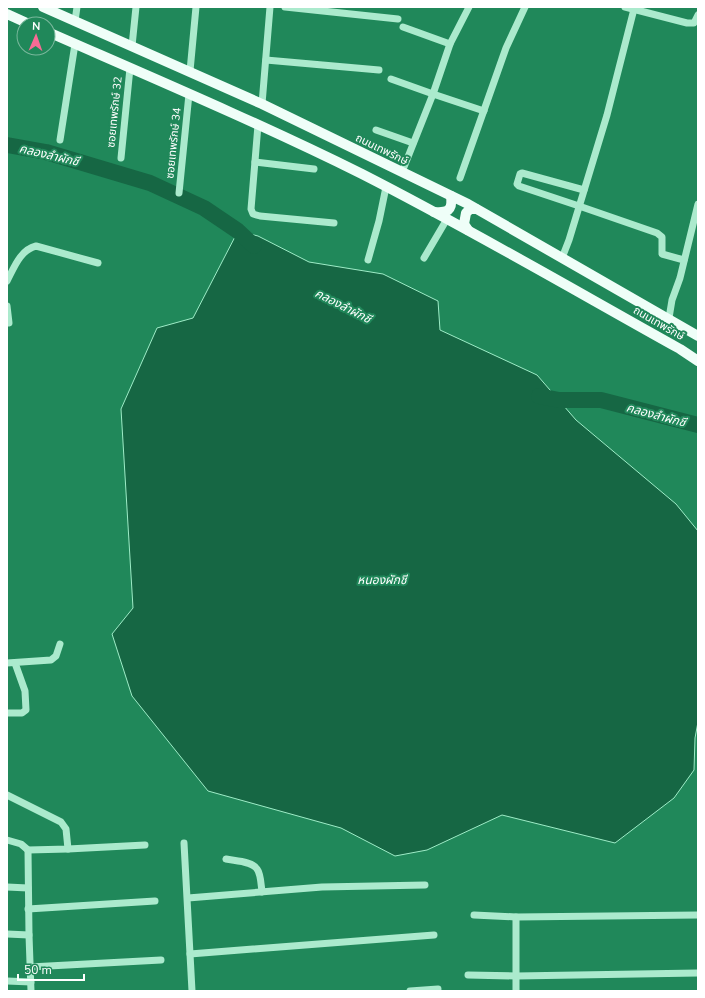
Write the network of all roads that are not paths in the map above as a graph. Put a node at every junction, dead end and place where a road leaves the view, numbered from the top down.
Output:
1 (43, 7) edge
2 (77, 7) edge
3 (136, 7) edge
4 (196, 7) edge
5 (270, 7) edge
6 (285, 7) edge
7 (469, 7) edge
8 (525, 7) edge
9 (625, 7) edge
10 (634, 10) junction
11 (698, 14) edge
12 (398, 19) dead end
13 (75, 21) junction
14 (404, 27) dead end
15 (56, 36) edge
16 (75, 44) junction
17 (450, 44) junction
18 (132, 46) junction
19 (266, 60) junction
20 (130, 68) junction
21 (379, 70) dead end
22 (190, 71) junction
23 (391, 79) dead end
24 (189, 94) junction
25 (433, 94) junction
26 (262, 104) junction
27 (484, 111) junction
28 (258, 125) junction
29 (376, 130) dead end
30 (60, 140) dead end
31 (414, 143) junction
32 (121, 158) dead end
33 (255, 162) junction
34 (314, 168) dead end
35 (402, 172) junction
36 (460, 178) dead end
37 (386, 187) junction
38 (584, 190) junction
39 (179, 193) dead end
40 (451, 196) junction
41 (698, 204) edge
42 (579, 206) junction
43 (476, 209) junction
44 (434, 212) junction
45 (447, 219) junction
46 (334, 224) dead end
47 (468, 230) junction
48 (424, 258) dead end
49 (562, 258) junction
50 (368, 260) dead end
51 (684, 260) junction
52 (98, 263) dead end
53 (7, 281) edge
54 (7, 306) edge
55 (669, 318) junction
56 (9, 323) dead end
57 (698, 336) edge
58 (698, 361) edge
59 (60, 644) dead end
60 (7, 663) edge
61 (15, 663) junction
62 (7, 713) edge
63 (7, 795) edge
64 (7, 840) edge
65 (184, 843) dead end
66 (145, 845) dead end
67 (68, 849) junction
68 (28, 850) junction
69 (226, 859) dead end
70 (425, 885) dead end
71 (7, 887) edge
72 (28, 888) junction
73 (262, 892) junction
74 (188, 898) junction
75 (155, 901) dead end
76 (28, 910) junction
77 (474, 915) dead end
78 (698, 915) edge
79 (516, 917) junction
80 (7, 934) edge
81 (29, 935) junction
82 (434, 935) dead end
83 (190, 954) junction
84 (161, 960) dead end
85 (30, 967) junction
86 (698, 973) edge
87 (468, 975) dead end
88 (516, 976) junction
89 (7, 981) edge
90 (31, 982) junction
91 (438, 989) dead end
92 (31, 991) edge
93 (192, 991) edge
94 (410, 991) edge
95 (516, 991) edge

1 - 13 main road, ถนนเทพรักษ์
2 - 13 street
3 - 18 street
4 - 22 street
5 - 19 street
6 - 12 street
7 - 17 street
8 - 27 street
9 - 10 street
10 - 11 street
10 - 38 street
13 - 18 main road, ถนนเทพรักษ์
14 - 17 street
15 - 16 main road, ถนนเทพรักษ์
16 - 20 main road, ถนนเทพรักษ์
16 - 30 street
17 - 25 street
18 - 22 main road, ถนนเทพรักษ์
19 - 21 street
19 - 26 street
20 - 24 main road, ถนนเทพรักษ์
20 - 32 street, ซอยเทพรักษ์ 32
22 - 26 main road, ถนนเทพรักษ์
23 - 25 street
24 - 28 main road, ถนนเทพรักษ์
24 - 39 street, ซอยเทพรักษ์ 34
25 - 27 street
25 - 31 street
26 - 35 main road, ถนนเทพรักษ์
27 - 36 street
28 - 33 street
28 - 37 main road, ถนนเทพรักษ์
29 - 31 street
31 - 35 street
33 - 34 street
33 - 46 street
35 - 40 main road, ถนนเทพรักษ์
37 - 44 main road, ถนนเทพรักษ์
37 - 50 street
38 - 42 street
38 - 42 street
40 - 43 main road, ถนนเทพรักษ์
40 - 44 main road
41 - 51 street
42 - 49 street
42 - 51 street
43 - 47 main road
43 - 49 main road, ถนนเทพรักษ์
44 - 45 main road, ถนนเทพรักษ์
45 - 47 main road, ถนนเทพรักษ์
45 - 48 street
47 - 58 main road, ถนนเทพรักษ์
49 - 55 main road, ถนนเทพรักษ์
51 - 55 street
52 - 53 street
54 - 56 street
55 - 57 main road, ถนนเทพรักษ์
59 - 61 street
60 - 61 street
61 - 62 street
63 - 67 street
64 - 68 street
65 - 74 street
66 - 67 street
67 - 68 street
68 - 72 street
69 - 73 street
70 - 73 street
71 - 72 street
72 - 76 street
73 - 74 street
74 - 83 street
75 - 76 street
76 - 81 street
77 - 79 street
78 - 79 street
79 - 88 street
80 - 81 street
81 - 85 street
82 - 83 street
83 - 93 street
84 - 85 street
85 - 90 street
86 - 88 street
87 - 88 street
88 - 95 street
89 - 90 street
90 - 92 street
91 - 94 street

